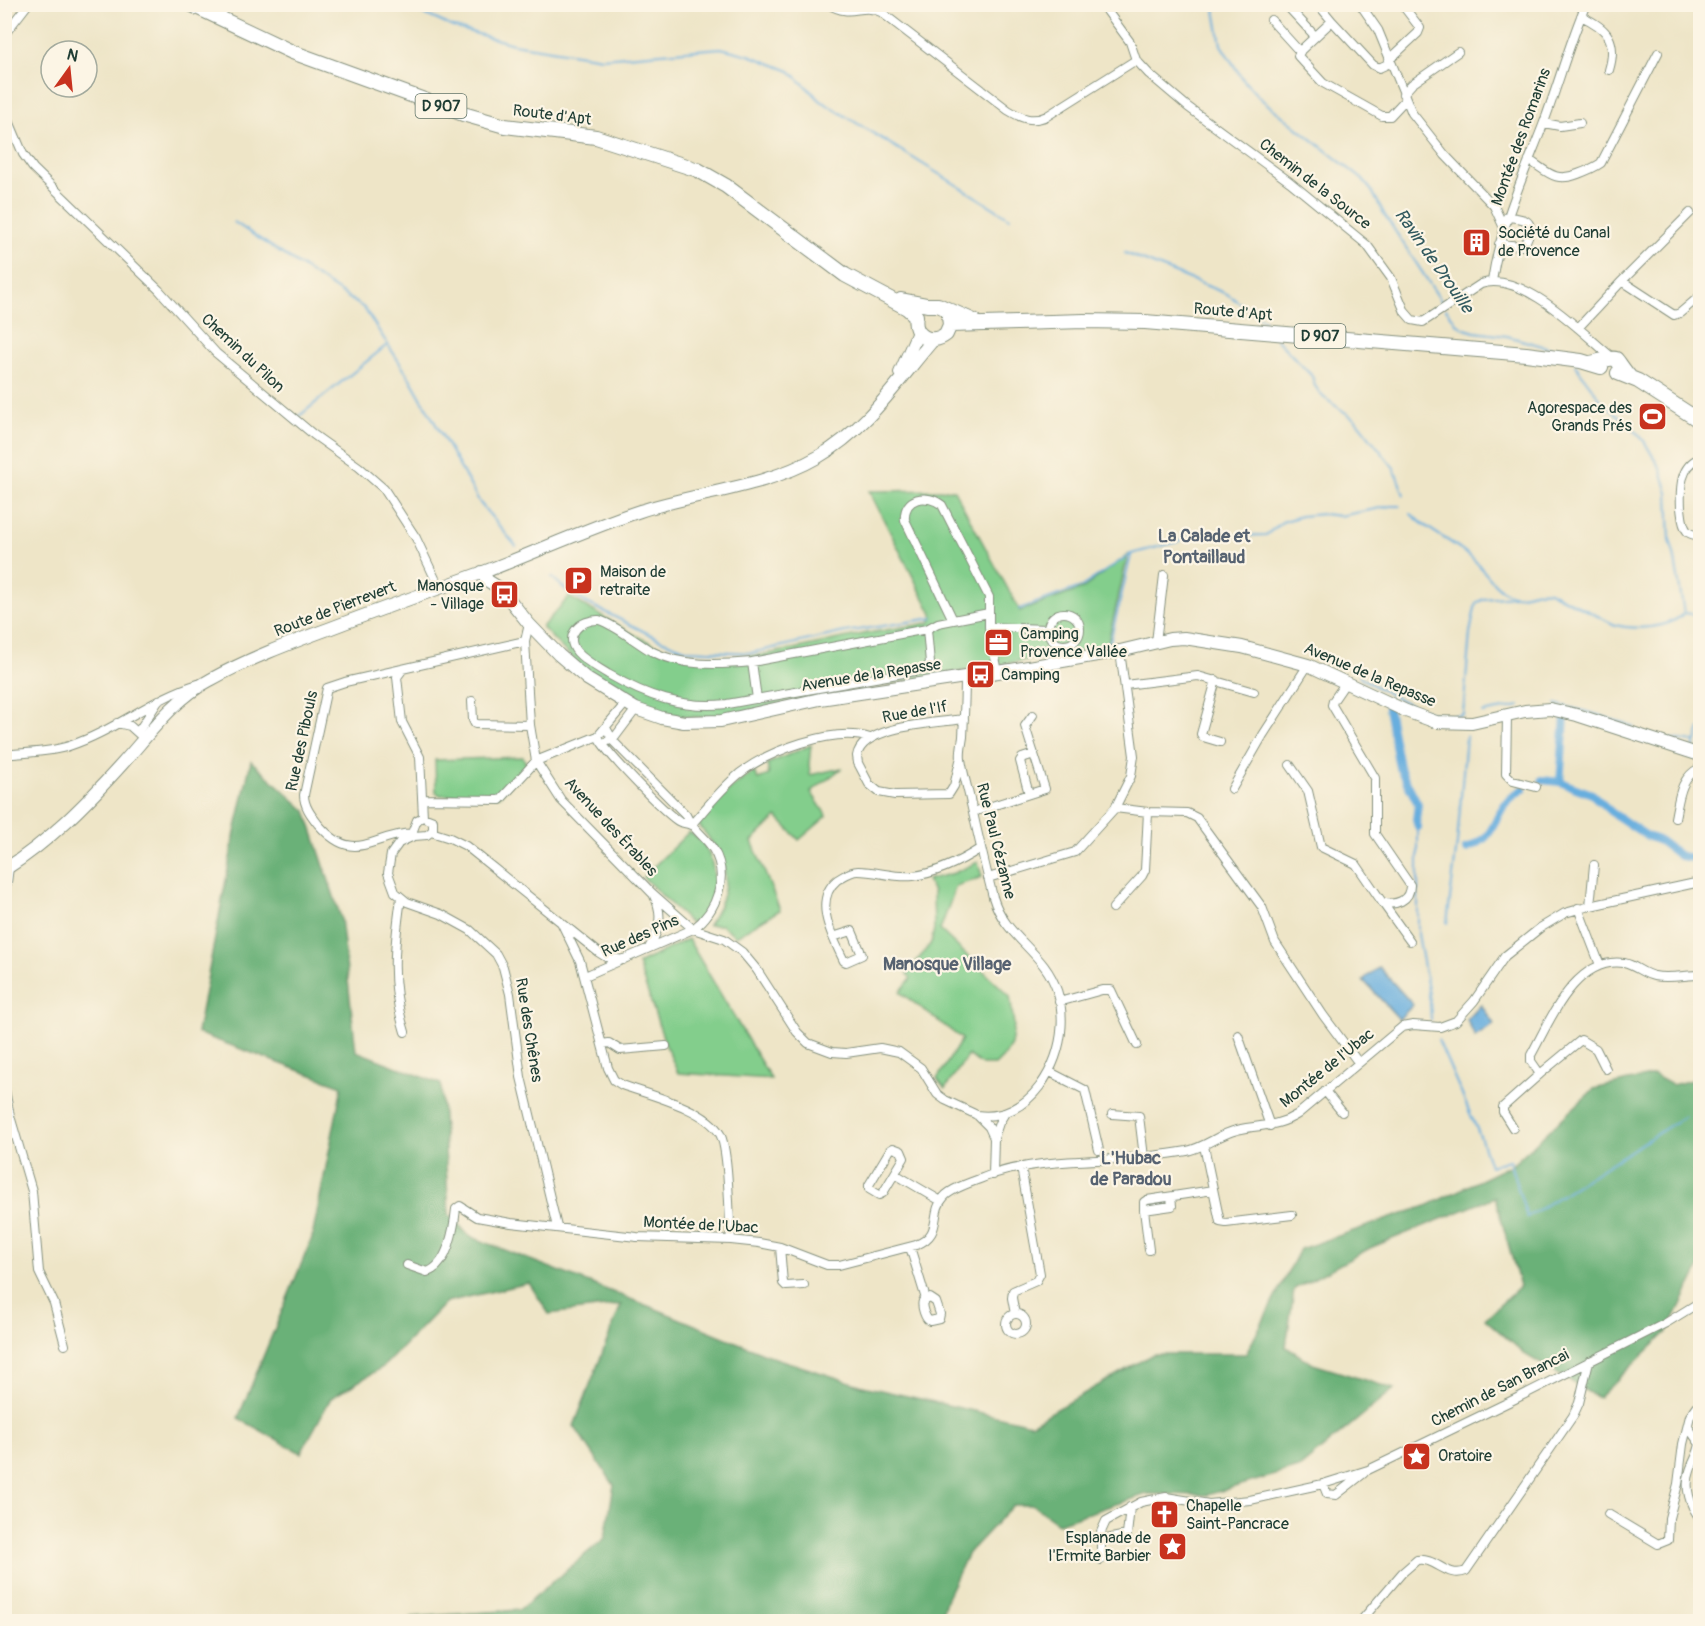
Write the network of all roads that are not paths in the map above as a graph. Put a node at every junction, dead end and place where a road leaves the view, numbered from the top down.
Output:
1 (28, 4) edge
2 (190, 4) edge
3 (828, 4) edge
4 (1102, 4) edge
5 (1279, 4) edge
6 (1318, 4) edge
7 (1360, 4) edge
8 (1586, 4) edge
9 (1404, 7) dead end
10 (1581, 16) junction
11 (1271, 20) dead end
12 (1332, 21) junction
13 (4, 35) edge
14 (1315, 36) junction
15 (1300, 52) junction
16 (1458, 52) dead end
17 (1658, 53) dead end
18 (1136, 60) junction
19 (1390, 62) junction
20 (1609, 70) dead end
21 (1404, 97) junction
22 (4, 109) edge
23 (1544, 123) junction
24 (1580, 123) dead end
25 (1529, 160) junction
26 (1690, 213) dead end
27 (1507, 216) junction
28 (1504, 228) junction
29 (1499, 244) junction
30 (1492, 281) junction
31 (1622, 281) junction
32 (1701, 296) edge
33 (888, 298) junction
34 (927, 305) junction
35 (943, 308) junction
36 (916, 316) junction
37 (981, 324) junction
38 (950, 325) junction
39 (1578, 328) junction
40 (918, 332) junction
41 (933, 340) junction
42 (1606, 364) junction
43 (890, 392) junction
44 (1701, 421) edge
45 (1701, 458) edge
46 (1701, 536) edge
47 (487, 574) junction
48 (1164, 575) dead end
49 (439, 587) junction
50 (989, 613) junction
51 (953, 620) junction
52 (529, 624) junction
53 (989, 627) junction
54 (927, 629) junction
55 (1048, 629) dead end
56 (525, 641) junction
57 (1156, 642) junction
58 (1120, 651) junction
59 (752, 662) junction
60 (1308, 665) junction
61 (403, 669) junction
62 (998, 672) junction
63 (965, 677) junction
64 (1216, 680) junction
65 (205, 682) junction
66 (1346, 682) junction
67 (1125, 685) junction
68 (1254, 692) dead end
69 (159, 699) junction
70 (757, 699) junction
71 (472, 700) dead end
72 (631, 706) junction
73 (1033, 715) dead end
74 (1507, 716) junction
75 (964, 719) junction
76 (117, 723) junction
77 (530, 725) junction
78 (606, 728) junction
79 (141, 735) junction
80 (870, 738) junction
81 (596, 739) junction
82 (612, 739) junction
83 (1220, 742) dead end
84 (1034, 754) junction
85 (4, 755) edge
86 (1701, 755) edge
87 (960, 757) junction
88 (536, 761) junction
89 (1290, 765) dead end
90 (1701, 768) edge
91 (1536, 787) dead end
92 (1232, 789) dead end
93 (1029, 794) junction
94 (422, 800) junction
95 (1115, 808) junction
96 (972, 812) junction
97 (1148, 812) junction
98 (423, 817) junction
99 (1675, 818) dead end
100 (691, 825) junction
101 (431, 832) junction
102 (413, 834) junction
103 (981, 848) junction
104 (1594, 865) dead end
105 (7, 868) edge
106 (988, 878) junction
107 (1701, 882) edge
108 (4, 887) edge
109 (652, 893) junction
110 (401, 898) junction
111 (1382, 902) junction
112 (1590, 906) junction
113 (1113, 908) dead end
114 (1578, 908) junction
115 (561, 922) junction
116 (693, 929) junction
117 (833, 936) dead end
118 (580, 937) junction
119 (1410, 940) dead end
120 (572, 945) junction
121 (649, 948) junction
122 (623, 960) junction
123 (1600, 965) junction
124 (1701, 975) edge
125 (585, 976) junction
126 (1059, 1002) junction
127 (405, 1032) dead end
128 (1238, 1035) dead end
129 (602, 1044) junction
130 (1137, 1045) dead end
131 (666, 1046) dead end
132 (1358, 1062) junction
133 (1606, 1069) dead end
134 (1050, 1072) junction
135 (1540, 1074) junction
136 (4, 1085) edge
137 (1325, 1091) junction
138 (1342, 1112) dead end
139 (1005, 1113) junction
140 (1112, 1114) dead end
141 (977, 1115) junction
142 (1270, 1126) junction
143 (1513, 1128) dead end
144 (994, 1138) junction
145 (1204, 1146) junction
146 (1099, 1150) dead end
147 (1144, 1157) junction
148 (1021, 1167) junction
149 (895, 1174) junction
150 (993, 1175) junction
151 (1213, 1190) junction
152 (940, 1201) junction
153 (1292, 1215) dead end
154 (557, 1227) junction
155 (731, 1240) junction
156 (780, 1247) junction
157 (910, 1247) junction
158 (1149, 1250) dead end
159 (407, 1265) dead end
160 (804, 1285) dead end
161 (926, 1299) dead end
162 (1701, 1302) edge
163 (1015, 1314) dead end
164 (65, 1345) dead end
165 (1589, 1360) junction
166 (1701, 1402) edge
167 (1688, 1427) junction
168 (1700, 1444) edge
169 (1368, 1470) junction
170 (1323, 1484) junction
171 (1130, 1507) junction
172 (1608, 1514) dead end
173 (1701, 1518) edge
174 (1101, 1540) junction
175 (1101, 1560) dead end
176 (1360, 1622) edge

1 - 13 street
2 - 33 main road, Route d'Apt / D 907
3 - 18 street
4 - 18 street, Chemin de la Source
5 - 14 street
6 - 12 street
7 - 19 street
8 - 10 street, Montée des Romarins
9 - 19 street
10 - 20 street
10 - 23 street, Montée des Romarins
11 - 15 street
12 - 14 street
12 - 19 street
14 - 15 street
15 - 21 street
16 - 21 street
17 - 25 street
18 - 30 street, Chemin de la Source
19 - 21 street
21 - 28 street
22 - 49 street, Chemin du Pilon
23 - 24 street
23 - 25 street, Montée des Romarins
25 - 27 street, Montée des Romarins
26 - 31 street
27 - 28 street, Montée des Romarins
27 - 29 street
28 - 29 street, Montée des Romarins
29 - 30 street, Montée des Romarins
30 - 39 street
31 - 32 street
31 - 39 street
33 - 34 main road, Route d'Apt / D 907
33 - 36 main road, Route d'Apt / D 907
34 - 35 main road
34 - 36 main road
35 - 37 main road, Route d'Apt / D 907
35 - 38 main road
36 - 40 main road
37 - 38 main road, Route d'Apt / D 907
37 - 42 main road, Route d'Apt / D 907
38 - 41 main road
39 - 42 street
40 - 41 main road
40 - 43 street, Route de Pierrevert
41 - 43 street, Route de Pierrevert
42 - 44 main road, D 907
43 - 47 street, Route de Pierrevert
45 - 46 street
47 - 49 street, Route de Pierrevert
47 - 52 street, Avenue de la Repasse
48 - 57 street
49 - 65 street, Route de Pierrevert
50 - 51 street
50 - 51 street
50 - 53 street
51 - 54 street
52 - 56 street, Avenue des Érables
52 - 72 street, Avenue de la Repasse
53 - 55 street
53 - 62 street
54 - 59 street
54 - 70 street
56 - 61 street, Rue des Pibouls
56 - 77 street, Avenue des Érables
57 - 58 street, Avenue de la Repasse
57 - 60 street, Avenue de la Repasse
58 - 62 street, Avenue de la Repasse
58 - 67 street
59 - 70 street
59 - 70 street
60 - 66 street, Avenue de la Repasse
60 - 92 street
61 - 94 street
61 - 102 street, Rue des Pibouls
62 - 63 street, Avenue de la Repasse
63 - 72 street, Avenue de la Repasse
63 - 75 street, Rue Paul Cézanne
64 - 67 street
64 - 68 street
64 - 83 street
65 - 69 street
65 - 79 street, Route de Pierrevert
66 - 74 street, Avenue de la Repasse
66 - 111 street
67 - 95 street
69 - 76 street
69 - 79 street
71 - 77 street
72 - 78 street
72 - 82 street
73 - 84 street
74 - 86 street, Avenue de la Repasse
74 - 91 street
75 - 80 street, Rue de l'If
75 - 87 street, Rue Paul Cézanne
76 - 79 street
76 - 85 street
77 - 88 street, Avenue des Érables
78 - 81 street
78 - 82 street, Rue des Pins
79 - 105 street, Route de Pierrevert
80 - 87 street, Rue de l'If
80 - 100 street
81 - 82 street
81 - 88 street
81 - 100 street, Rue des Pins
82 - 100 street, Rue des Pins
84 - 93 street
84 - 93 street
87 - 96 street, Rue Paul Cézanne
88 - 94 street
88 - 109 street, Avenue des Érables
89 - 111 street
90 - 99 street
93 - 96 street
94 - 98 street
95 - 97 street
95 - 106 street
96 - 103 street, Rue Paul Cézanne
97 - 113 street
97 - 132 street
98 - 101 street
98 - 102 street
100 - 116 street, Rue des Pins
101 - 102 street
101 - 115 street
102 - 110 street
103 - 106 street, Rue Paul Cézanne
103 - 117 street
104 - 112 street
105 - 108 street
106 - 126 street, Rue Paul Cézanne
107 - 112 street, Montée de l'Ubac
109 - 116 street, Avenue des Érables
109 - 121 street
110 - 127 street
110 - 154 street, Rue des Chênes
111 - 119 street
112 - 114 street, Montée de l'Ubac
114 - 123 street
114 - 132 street, Montée de l'Ubac
115 - 118 street
115 - 120 street
116 - 121 street, Rue des Pins
116 - 141 street
118 - 120 street
118 - 122 street
120 - 125 street
121 - 122 street, Rue des Pins
122 - 125 street, Rue des Pins
123 - 124 street
123 - 135 street
125 - 129 street
126 - 130 street
126 - 134 street, Rue Paul Cézanne
128 - 142 street
129 - 131 street
129 - 155 street
132 - 137 street, Montée de l'Ubac
133 - 135 street
134 - 139 street, Rue Paul Cézanne
134 - 146 street
135 - 143 street
136 - 164 street
137 - 138 street
137 - 142 street, Montée de l'Ubac
139 - 141 street, Rue Paul Cézanne
139 - 144 street
140 - 147 street
141 - 144 street
142 - 145 street, Montée de l'Ubac
144 - 150 street
145 - 147 street, Montée de l'Ubac
145 - 151 street
147 - 148 street, Montée de l'Ubac
148 - 150 street, Montée de l'Ubac
148 - 163 street
149 - 149 street
149 - 152 street
150 - 152 street, Montée de l'Ubac
151 - 153 street
151 - 158 street
152 - 157 street, Montée de l'Ubac
154 - 155 street, Montée de l'Ubac
154 - 159 street, Montée de l'Ubac
155 - 156 street, Montée de l'Ubac
156 - 157 street, Montée de l'Ubac
156 - 160 street
157 - 161 street
162 - 165 street, Chemin de San Brancai
165 - 169 street, Chemin de San Brancai
165 - 176 street
166 - 167 street
167 - 168 street
167 - 172 street
168 - 173 street
169 - 170 street, Chemin de San Brancai
169 - 170 street
170 - 171 street, Chemin de San Brancai
171 - 174 street, Chemin de San Brancai
171 - 174 street
174 - 175 street, Chemin de San Brancai

